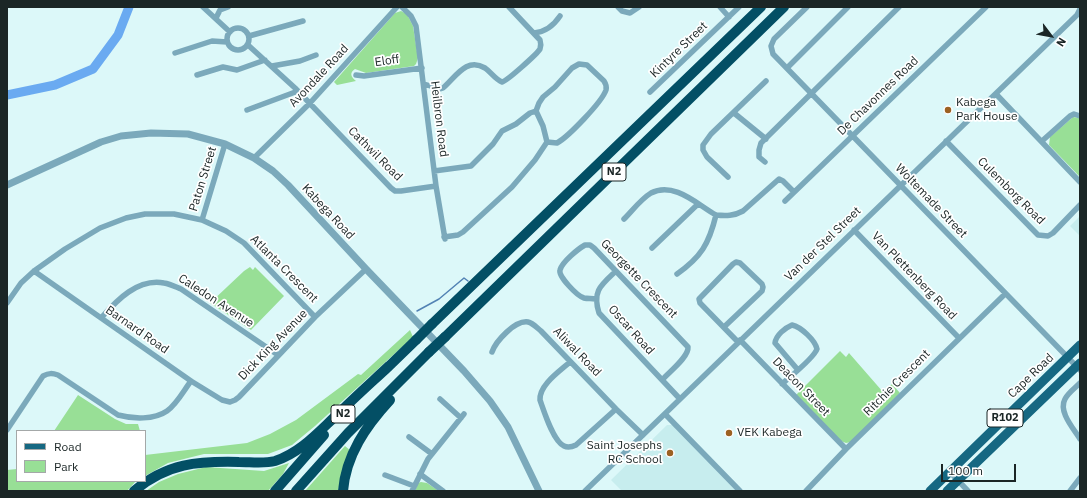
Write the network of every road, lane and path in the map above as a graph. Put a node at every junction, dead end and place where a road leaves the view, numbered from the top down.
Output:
1 (203, 7) edge
2 (228, 7) edge
3 (397, 7) edge
4 (402, 7) edge
5 (509, 7) edge
6 (618, 7) edge
7 (639, 7) edge
8 (720, 7) edge
9 (739, 7) edge
10 (762, 7) edge
11 (784, 7) edge
12 (807, 7) edge
13 (848, 7) edge
14 (899, 7) edge
15 (986, 7) edge
16 (1079, 12) edge
17 (560, 16) dead end
18 (729, 17) junction
19 (216, 18) junction
20 (303, 20) dead end
21 (230, 32) junction
22 (534, 33) junction
23 (249, 36) junction
24 (227, 42) junction
25 (248, 45) junction
26 (175, 53) dead end
27 (316, 55) dead end
28 (265, 60) junction
29 (285, 65) junction
30 (272, 66) junction
31 (422, 68) junction
32 (787, 68) junction
33 (279, 73) junction
34 (197, 75) dead end
35 (356, 75) dead end
36 (766, 81) dead end
37 (424, 84) junction
38 (298, 91) junction
39 (650, 92) dead end
40 (812, 94) junction
41 (996, 94) junction
42 (310, 103) junction
43 (246, 110) dead end
44 (536, 111) junction
45 (734, 113) junction
46 (1080, 116) edge
47 (853, 135) junction
48 (766, 139) junction
49 (946, 141) junction
50 (1042, 141) junction
51 (547, 142) junction
52 (225, 144) junction
53 (254, 158) junction
54 (765, 162) dead end
55 (434, 171) junction
56 (728, 177) dead end
57 (1080, 182) edge
58 (7, 185) edge
59 (900, 185) junction
60 (436, 186) junction
61 (794, 192) junction
62 (785, 200) dead end
63 (698, 204) junction
64 (1080, 205) edge
65 (716, 215) junction
66 (624, 219) dead end
67 (202, 220) junction
68 (854, 230) junction
69 (652, 248) dead end
70 (366, 269) junction
71 (34, 271) junction
72 (616, 271) junction
73 (677, 274) dead end
74 (1005, 294) junction
75 (596, 299) junction
76 (7, 303) edge
77 (315, 317) junction
78 (101, 318) junction
79 (724, 327) junction
80 (959, 338) junction
81 (739, 341) junction
82 (1080, 345) edge
83 (429, 352) junction
84 (492, 352) dead end
85 (278, 355) junction
86 (1068, 357) junction
87 (570, 362) junction
88 (389, 366) junction
89 (1079, 367) edge
90 (798, 370) junction
91 (662, 380) junction
92 (191, 381) junction
93 (1080, 383) edge
94 (782, 384) junction
95 (440, 399) dead end
96 (680, 399) junction
97 (230, 402) joint
98 (616, 409) junction
99 (664, 414) junction
100 (7, 430) edge
101 (643, 435) junction
102 (409, 436) dead end
103 (1080, 439) edge
104 (846, 449) junction
105 (432, 454) junction
106 (950, 472) junction
107 (385, 474) dead end
108 (420, 474) junction
109 (1080, 478) edge
110 (958, 481) junction
111 (145, 482) edge
112 (146, 482) edge
113 (413, 488) edge
114 (134, 491) edge
115 (275, 491) edge
116 (296, 491) edge
117 (343, 491) edge
118 (444, 491) edge
119 (539, 491) edge
120 (585, 491) edge
121 (740, 491) edge
122 (806, 491) edge
123 (930, 491) edge
124 (947, 491) edge
125 (968, 491) edge
126 (1070, 491) edge

1 - 19 street
2 - 19 street
3 - 42 street, Avondale Road
4 - 31 street, Heilbron Road
5 - 22 street
6 - 7 street
8 - 18 street
9 - 18 street, Kintyre Street
10 - 88 highway, N2, bridge
11 - 83 highway, N2, bridge
12 - 32 street, Woltemade Street
13 - 32 street
14 - 40 street
15 - 47 street, De Chavonnes Road
16 - 41 street, Van der Stel Street
17 - 22 street
18 - 39 street, Kintyre Street
19 - 21 street
20 - 23 street
21 - 23 street
21 - 24 street
22 - 37 street
23 - 25 street
24 - 25 street
24 - 26 street
25 - 28 street, Cathwil Road
27 - 29 street
28 - 30 street, Cathwil Road
28 - 34 street
29 - 30 street
29 - 33 street
30 - 33 street, Cathwil Road
31 - 35 street, Eloff
31 - 37 street, Heilbron Road
32 - 40 street, Woltemade Street
33 - 38 street, Cathwil Road
36 - 45 street
37 - 55 street, Heilbron Road
38 - 42 street, Cathwil Road
38 - 43 street
40 - 47 street, Woltemade Street
40 - 48 street
41 - 49 street, Van der Stel Street
41 - 50 street
42 - 53 street, Avondale Road
42 - 60 street, Cathwil Road
44 - 51 street
44 - 51 street
44 - 55 street
45 - 48 street
45 - 56 street
46 - 50 street
47 - 59 street, Woltemade Street
47 - 61 street, De Chavonnes Road
48 - 54 street
49 - 59 street, Van der Stel Street
49 - 64 street, Culemborg Road
50 - 57 street
51 - 60 street, Heilbron Road
52 - 53 street, Kabega Road
52 - 58 street, Kabega Road
52 - 67 street, Paton Street
53 - 70 street, Kabega Road
55 - 60 street, Heilbron Road
59 - 68 street, Van der Stel Street
59 - 74 street, Woltemade Street
61 - 62 street, De Chavonnes Road
61 - 65 street
63 - 65 street
63 - 66 street
63 - 69 street
65 - 73 street
67 - 71 street, Atlanta Crescent
67 - 77 street, Atlanta Crescent
68 - 80 street, Van Plettenberg Road
68 - 81 street, Van der Stel Street
70 - 77 street, Dick King Avenue
70 - 119 street, Kabega Road
71 - 76 street, Atlanta Crescent
71 - 78 street, Barnard Road
72 - 75 street, Oscar Road
72 - 75 street, Georgette Crescent
72 - 91 street, Georgette Crescent
74 - 80 street, Ritchie Crescent
74 - 86 street, Woltemade Street
75 - 91 street, Oscar Road
77 - 85 street, Dick King Avenue
78 - 85 street, Caledon Avenue
78 - 92 street, Barnard Road
79 - 79 street, Deacon Street
79 - 81 street, Deacon Street
80 - 104 street, Ritchie Crescent
81 - 94 street, Deacon Street
81 - 96 street, Van der Stel Street
82 - 86 main road, Cape Road / R102
83 - 116 highway, N2
83 - 117 highway
84 - 87 street, Aliwal Road
85 - 97 street, Dick King Avenue
86 - 89 street, Woltemade Street
86 - 106 main road, Cape Road / R102
87 - 98 street, Aliwal Road
87 - 98 street
88 - 112 highway
88 - 115 highway, N2
89 - 110 main road, Cape Road / R102
90 - 90 street
90 - 94 street
91 - 96 street, Oscar Road
92 - 97 street, Barnard Road
92 - 100 street
93 - 103 street
94 - 104 street, Deacon Street
95 - 105 street
96 - 99 street, Van der Stel Street
98 - 101 street, Aliwal Road
99 - 101 street, Van der Stel Street
99 - 121 street
101 - 120 street, Van der Stel Street
102 - 105 street
104 - 122 street, Ritchie Crescent
105 - 108 street
106 - 110 street
106 - 123 main road, Cape Road / R102
107 - 113 street
108 - 113 street
108 - 118 street
109 - 126 street
110 - 124 main road, Cape Road / R102
110 - 125 street
111 - 114 highway

